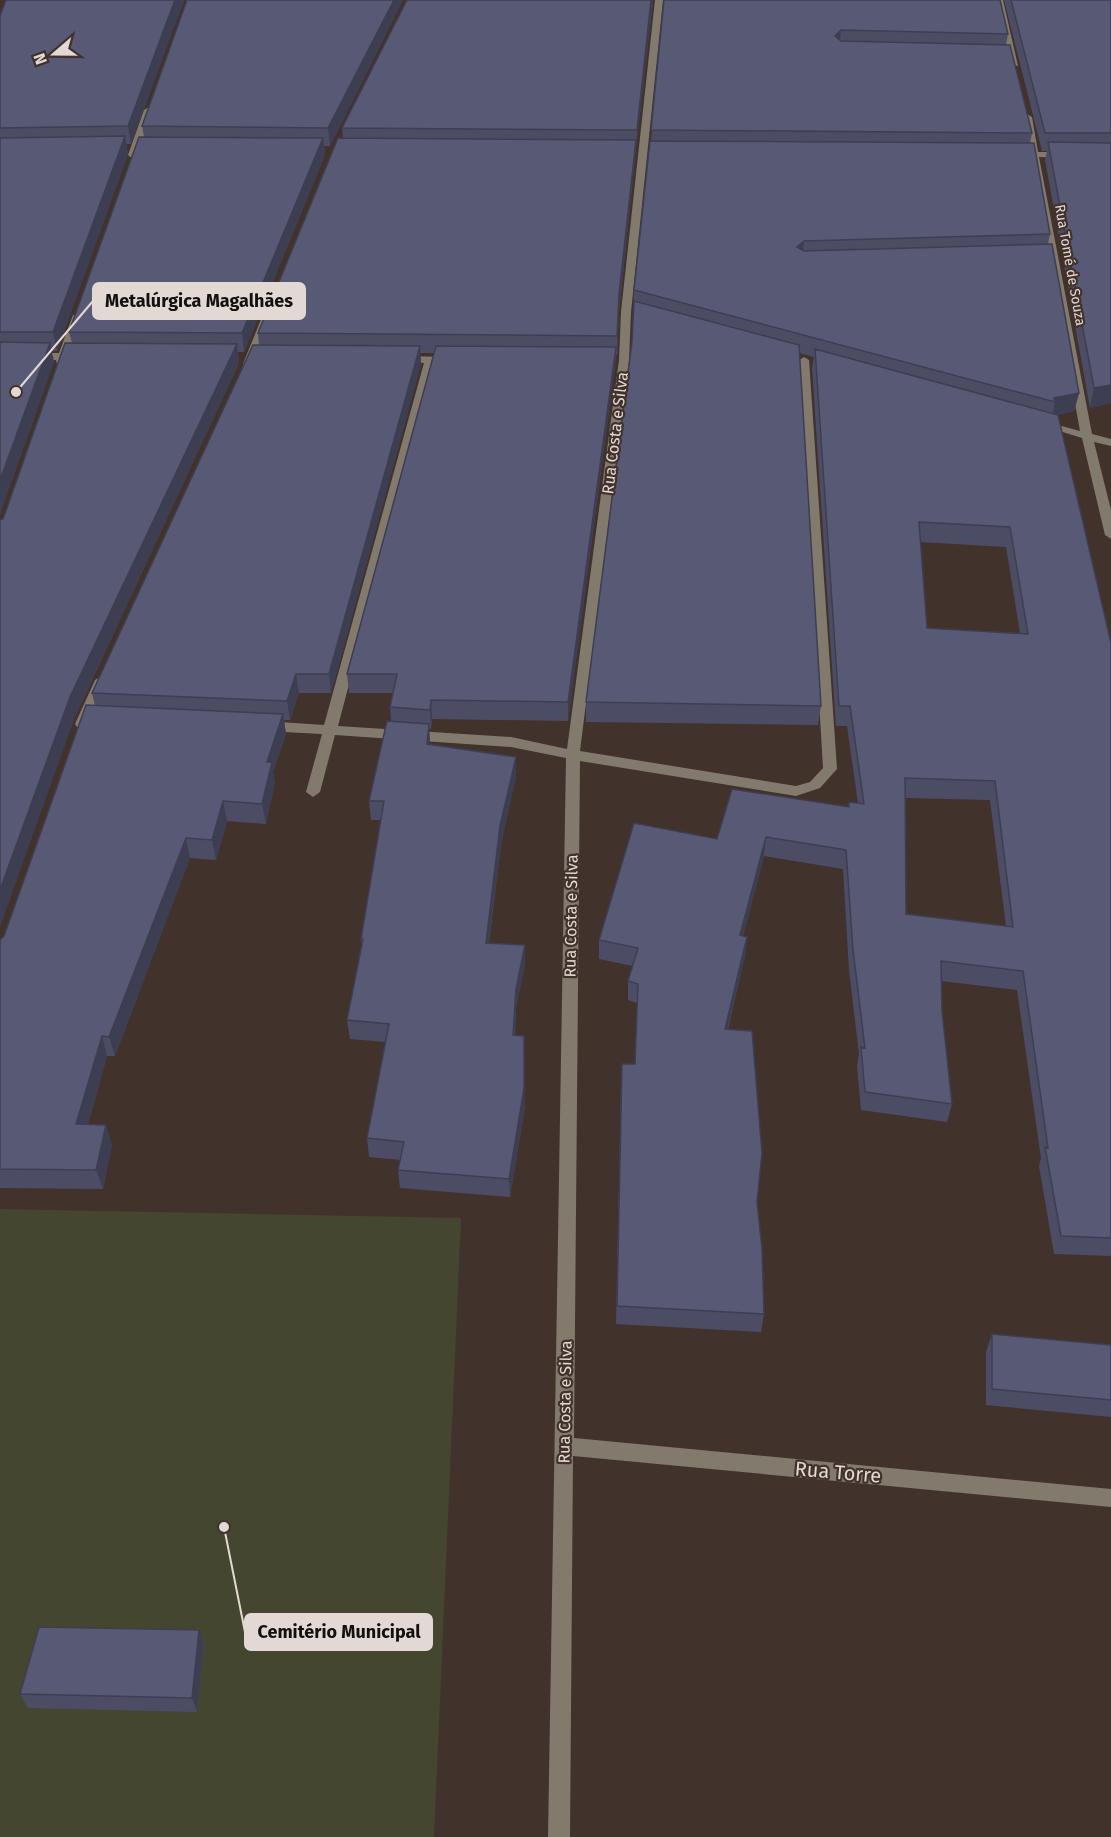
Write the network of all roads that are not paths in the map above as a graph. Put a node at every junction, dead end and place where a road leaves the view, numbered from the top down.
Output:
1 (659, 0) edge
2 (999, 0) edge
3 (1002, 57) edge
4 (1013, 57) junction
5 (1018, 79) edge
6 (154, 96) edge
7 (1023, 100) edge
8 (130, 149) junction
9 (147, 149) edge
10 (632, 154) edge
11 (644, 154) junction
12 (656, 154) edge
13 (1000, 154) edge
14 (1036, 154) junction
15 (1079, 156) edge
16 (128, 171) edge
17 (1054, 257) junction
18 (1043, 258) edge
19 (82, 303) edge
20 (272, 303) edge
21 (0, 356) edge
22 (98, 357) edge
23 (385, 359) edge
24 (430, 359) junction
25 (465, 360) edge
26 (804, 360) edge
27 (61, 363) junction
28 (241, 379) edge
29 (1031, 421) edge
30 (1087, 436) junction
31 (1111, 443) edge
32 (1111, 535) edge
33 (109, 665) edge
34 (248, 725) edge
35 (329, 729) junction
36 (77, 739) edge
37 (573, 754) junction
38 (313, 792) dead end
39 (564, 1446) junction
40 (1111, 1498) edge
41 (559, 1837) edge

1 - 11 street, Rua Costa e Silva
2 - 4 street
3 - 4 street
4 - 5 street
6 - 8 street
7 - 14 street, Rua Tomé de Souza
8 - 9 street
8 - 16 street
10 - 11 street
11 - 12 street
11 - 37 street, Rua Costa e Silva
13 - 14 street
14 - 15 street
14 - 17 street, Rua Tomé de Souza
17 - 18 street
17 - 30 street, Rua Tomé de Souza
19 - 27 street
20 - 28 street
21 - 27 street
22 - 27 street
23 - 24 street
24 - 25 street
24 - 35 street
26 - 37 street
29 - 30 street
30 - 31 street
30 - 32 street, Rua Tomé de Souza
33 - 36 street
34 - 35 street
35 - 37 street
35 - 38 street
37 - 39 street, Rua Costa e Silva
39 - 40 street, Rua Torre
39 - 41 street, Rua Costa e Silva

